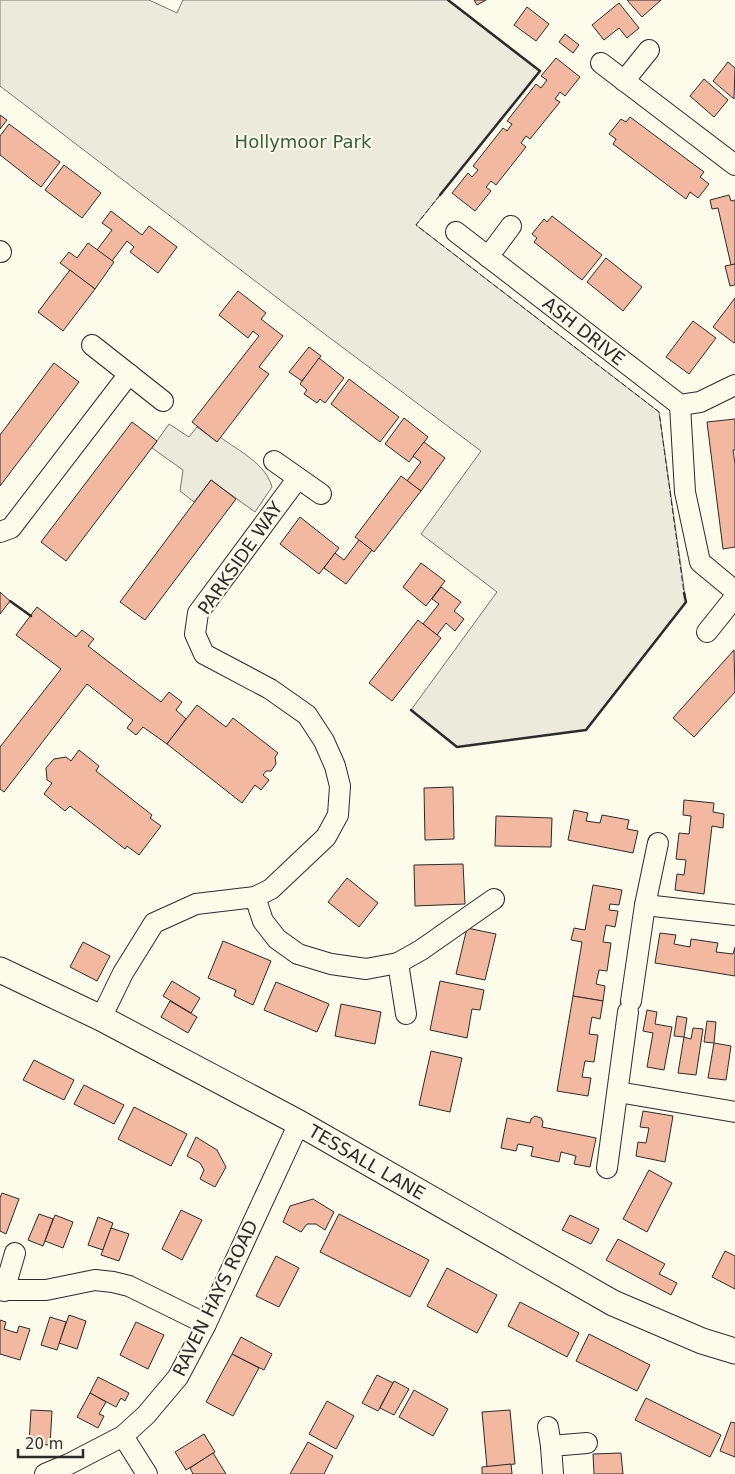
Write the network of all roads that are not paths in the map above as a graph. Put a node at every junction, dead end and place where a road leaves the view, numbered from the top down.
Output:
1 (649, 50) dead end
2 (601, 63) dead end
3 (624, 81) junction
4 (735, 165) edge
5 (511, 226) dead end
6 (456, 232) dead end
7 (488, 257) junction
8 (92, 346) dead end
9 (129, 374) junction
10 (735, 385) edge
11 (163, 400) dead end
12 (680, 405) junction
13 (274, 461) dead end
14 (298, 478) junction
15 (321, 494) dead end
16 (0, 532) edge
17 (735, 591) edge
18 (735, 597) edge
19 (707, 632) dead end
20 (658, 843) dead end
21 (255, 897) junction
22 (494, 899) dead end
23 (645, 905) junction
24 (735, 915) edge
25 (398, 963) junction
26 (0, 970) edge
27 (406, 1014) dead end
28 (101, 1018) junction
29 (618, 1092) junction
30 (735, 1112) edge
31 (299, 1122) junction
32 (607, 1168) dead end
33 (15, 1253) dead end
34 (2, 1291) edge
35 (206, 1324) junction
36 (735, 1351) edge
37 (123, 1436) junction
38 (587, 1443) dead end
39 (45, 1474) edge
40 (147, 1474) edge
41 (552, 1474) edge

1 - 3 street
2 - 3 street
3 - 4 street
5 - 7 street
6 - 7 street, ASH DRIVE
7 - 12 street, ASH DRIVE
8 - 9 street
9 - 11 street
9 - 16 street
10 - 12 street
12 - 17 street
13 - 14 street
14 - 15 street
14 - 21 street, PARKSIDE WAY
18 - 19 street
20 - 23 street
21 - 25 street
21 - 28 street
22 - 25 street
23 - 24 street
23 - 29 street
25 - 27 street
26 - 28 street, TESSALL LANE
28 - 31 street, TESSALL LANE
29 - 30 street
29 - 32 street
31 - 35 street, RAVEN HAYS ROAD
31 - 36 street, TESSALL LANE
33 - 34 street
34 - 35 street
35 - 37 street, RAVEN HAYS ROAD
37 - 39 street, RAVEN HAYS ROAD
37 - 40 street
38 - 41 street

